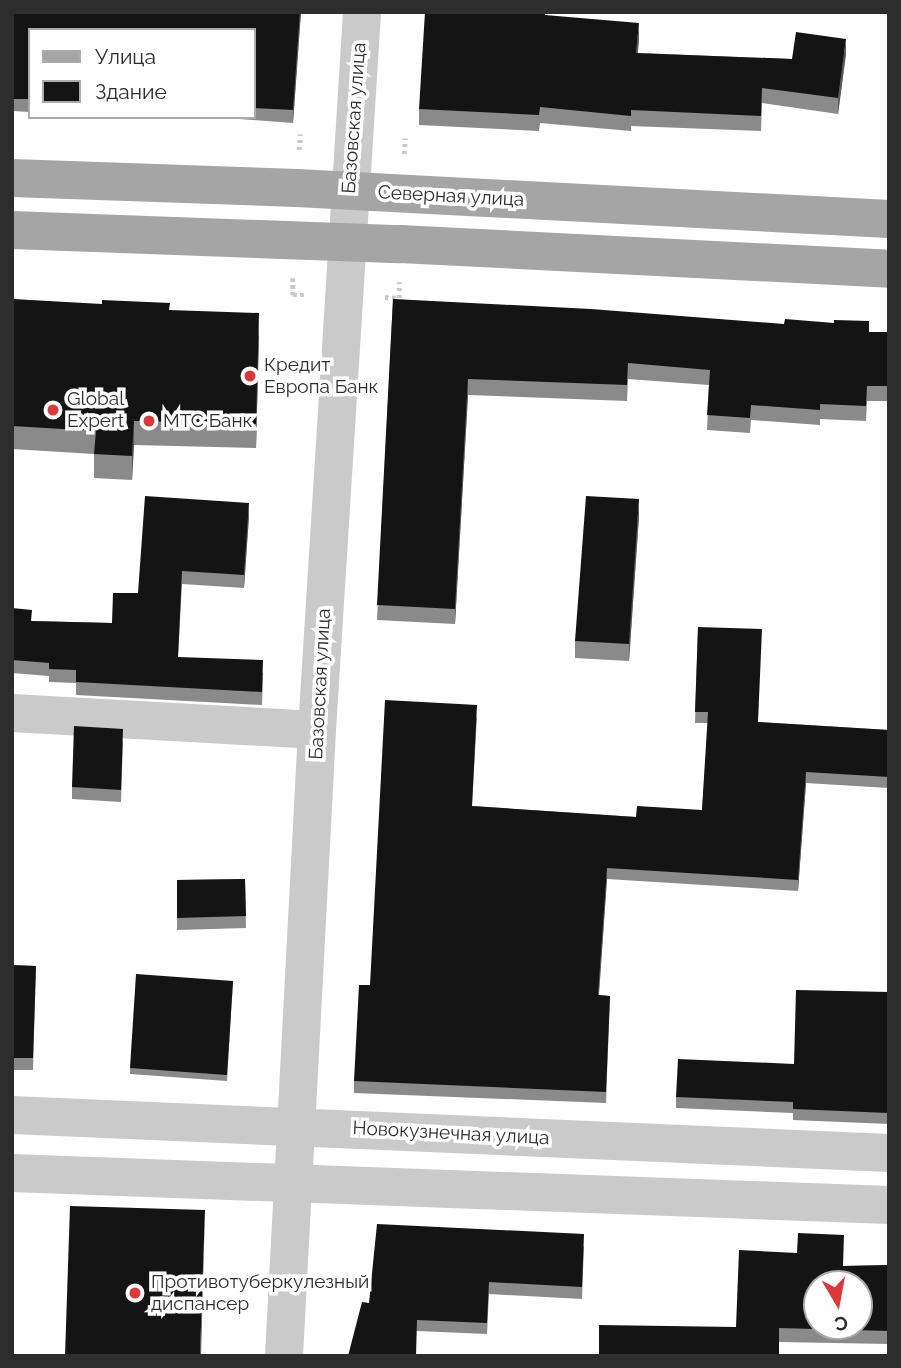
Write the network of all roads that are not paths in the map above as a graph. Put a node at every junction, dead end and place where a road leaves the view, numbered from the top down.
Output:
1 (362, 12) edge
2 (12, 178) edge
3 (348, 190) junction
4 (889, 219) edge
5 (12, 230) edge
6 (346, 243) junction
7 (889, 269) edge
8 (12, 713) edge
9 (317, 730) junction
10 (12, 1115) edge
11 (296, 1126) junction
12 (889, 1153) edge
13 (12, 1173) edge
14 (294, 1183) junction
15 (889, 1205) edge
16 (284, 1356) edge

1 - 3 street, Базовская улица
2 - 3 main road, Северная улица
3 - 4 main road, Северная улица
3 - 6 street, Базовская улица
5 - 6 main road
6 - 7 main road
6 - 9 street, Базовская улица
8 - 9 street
9 - 11 street, Базовская улица
10 - 11 street, Новокузнечная улица
11 - 12 street, Новокузнечная улица
11 - 14 street, Базовская улица
13 - 14 street
14 - 15 street
14 - 16 street, Базовская улица

